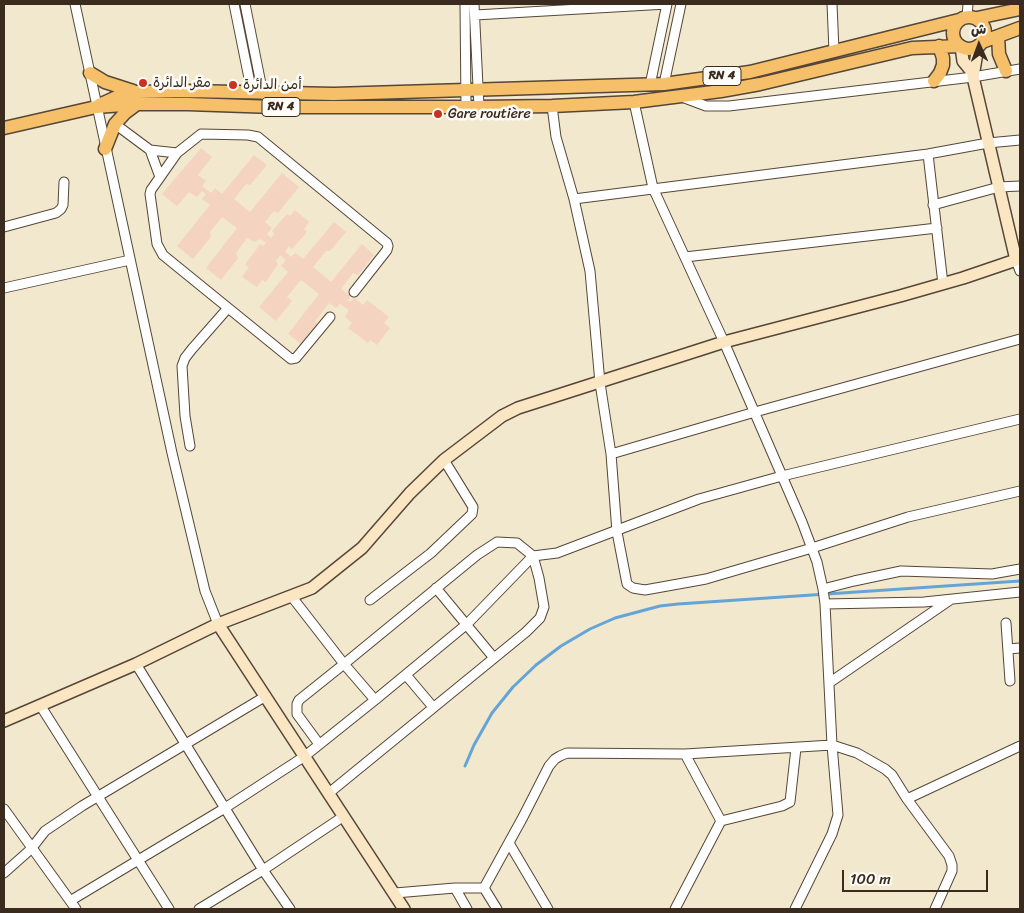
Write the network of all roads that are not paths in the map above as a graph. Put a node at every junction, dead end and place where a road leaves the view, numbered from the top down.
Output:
1 (75, 4) edge
2 (234, 4) edge
3 (245, 4) edge
4 (465, 4) edge
5 (474, 4) edge
6 (667, 4) edge
7 (680, 4) edge
8 (832, 4) edge
9 (995, 4) edge
10 (1017, 10) edge
11 (475, 15) junction
12 (968, 15) edge
13 (1020, 28) edge
14 (998, 36) junction
15 (980, 44) junction
16 (938, 46) junction
17 (960, 46) junction
18 (834, 51) junction
19 (1020, 69) edge
20 (1006, 71) junction
21 (90, 73) junction
22 (972, 74) junction
23 (934, 80) junction
24 (664, 84) junction
25 (650, 85) junction
26 (473, 91) junction
27 (258, 93) junction
28 (681, 96) junction
29 (137, 98) junction
30 (634, 102) junction
31 (473, 106) junction
32 (552, 106) junction
33 (96, 107) junction
34 (116, 124) junction
35 (4, 128) edge
36 (1020, 140) edge
37 (988, 143) junction
38 (105, 149) junction
39 (150, 150) junction
40 (177, 153) junction
41 (928, 154) junction
42 (160, 177) junction
43 (64, 182) dead end
44 (1020, 186) edge
45 (654, 188) junction
46 (999, 188) junction
47 (574, 199) junction
48 (933, 205) junction
49 (4, 227) edge
50 (937, 228) junction
51 (686, 257) junction
52 (130, 260) junction
53 (1018, 260) edge
54 (1020, 272) edge
55 (943, 284) junction
56 (4, 288) edge
57 (354, 292) dead end
58 (228, 308) junction
59 (330, 317) dead end
60 (1020, 340) edge
61 (724, 342) junction
62 (600, 383) junction
63 (755, 412) junction
64 (1020, 419) edge
65 (190, 446) dead end
66 (611, 454) junction
67 (444, 460) junction
68 (782, 476) junction
69 (1020, 492) edge
70 (617, 532) junction
71 (812, 548) junction
72 (532, 556) junction
73 (1020, 570) edge
74 (436, 588) junction
75 (823, 589) junction
76 (1020, 592) edge
77 (292, 597) junction
78 (952, 598) junction
79 (370, 600) dead end
80 (825, 604) junction
81 (1006, 623) dead end
82 (218, 624) junction
83 (467, 624) junction
84 (1020, 648) edge
85 (1008, 649) junction
86 (494, 658) junction
87 (136, 664) junction
88 (344, 664) junction
89 (406, 675) junction
90 (1010, 682) dead end
91 (829, 683) junction
92 (266, 696) junction
93 (375, 700) junction
94 (40, 705) junction
95 (433, 708) junction
96 (4, 721) edge
97 (319, 744) junction
98 (186, 745) junction
99 (832, 745) junction
100 (1020, 746) edge
101 (796, 748) junction
102 (685, 754) junction
103 (305, 756) junction
104 (329, 793) junction
105 (98, 796) junction
106 (907, 799) junction
107 (225, 808) junction
108 (4, 809) edge
109 (344, 816) junction
110 (721, 821) junction
111 (509, 843) junction
112 (31, 848) junction
113 (138, 860) junction
114 (264, 870) junction
115 (4, 873) edge
116 (455, 888) junction
117 (484, 888) junction
118 (395, 893) junction
119 (73, 907) edge
120 (169, 909) edge
121 (199, 909) edge
122 (290, 909) edge
123 (404, 909) edge
124 (467, 909) edge
125 (497, 909) edge
126 (548, 909) edge
127 (675, 909) edge
128 (795, 909) edge
129 (935, 909) edge

1 - 21 street
2 - 27 street
3 - 27 street
4 - 26 street
5 - 11 street
6 - 11 street
6 - 25 street
7 - 24 street
8 - 18 street
9 - 10 main road
10 - 12 main road, RN 4
11 - 26 street
12 - 15 main road
12 - 17 main road
12 - 18 main road, RN 4
13 - 14 main road
14 - 15 main road
14 - 20 main road
15 - 17 main road
15 - 22 street
16 - 17 main road, RN 4
16 - 23 main road
16 - 28 main road, RN 4
17 - 22 street
18 - 24 main road, RN 4
19 - 20 street
20 - 22 street
21 - 29 main road
21 - 33 street
22 - 23 street
22 - 37 street
23 - 28 street
24 - 25 main road, RN 4
25 - 26 main road, RN 4
26 - 27 main road, RN 4
26 - 31 street
27 - 29 main road, RN 4
28 - 30 main road, RN 4
29 - 31 main road, RN 4
29 - 33 main road, RN 4
29 - 34 main road
30 - 32 main road, RN 4
30 - 45 street
31 - 32 main road, RN 4
32 - 47 street
33 - 35 main road, RN 4
33 - 38 street
34 - 38 main road
34 - 39 street
36 - 37 street
37 - 41 street
37 - 46 street
38 - 52 street
39 - 40 street
39 - 42 street
40 - 42 street
40 - 57 street
41 - 45 street
41 - 48 street
42 - 58 street
43 - 49 street
44 - 46 street
45 - 47 street
45 - 51 street
46 - 48 street
46 - 53 street
47 - 62 street
48 - 50 street
50 - 51 street
50 - 55 street
51 - 61 street
52 - 56 street
52 - 82 street
53 - 54 street
53 - 55 street
55 - 61 street
58 - 59 street
58 - 65 street
60 - 63 street
61 - 62 street
61 - 63 street
62 - 66 street
62 - 67 street
63 - 66 street
63 - 68 street
64 - 68 street
66 - 70 street
67 - 77 street
67 - 79 street
68 - 70 street
68 - 71 street
69 - 71 street
70 - 71 street
70 - 72 street
71 - 75 street
72 - 74 street
72 - 83 street
72 - 86 street
73 - 75 street
74 - 83 street
74 - 88 street
75 - 80 street
76 - 78 street
77 - 82 street
77 - 88 street
78 - 80 street
78 - 91 street
80 - 91 street
81 - 85 street
82 - 87 street
82 - 92 street
83 - 86 street
83 - 89 street
84 - 85 street
85 - 90 street
86 - 95 street
87 - 94 street
87 - 98 street
88 - 93 street
88 - 97 street
89 - 93 street
89 - 95 street
91 - 99 street
92 - 98 street
92 - 103 street
93 - 97 street
94 - 96 street
94 - 105 street
95 - 104 street
97 - 103 street
98 - 105 street
98 - 107 street
99 - 101 street
99 - 106 street
99 - 128 street
100 - 106 street
101 - 102 street
101 - 110 street
102 - 110 street
102 - 111 street
103 - 104 street
103 - 107 street
104 - 109 street
105 - 112 street
105 - 113 street
106 - 129 street
107 - 113 street
107 - 114 street
108 - 112 street
109 - 114 street
109 - 118 street
110 - 127 street
111 - 117 street
111 - 126 street
112 - 115 street
112 - 119 street
113 - 119 street
113 - 120 street
114 - 121 street
114 - 122 street
116 - 117 street
116 - 118 street
116 - 124 street
117 - 125 street
118 - 123 street

